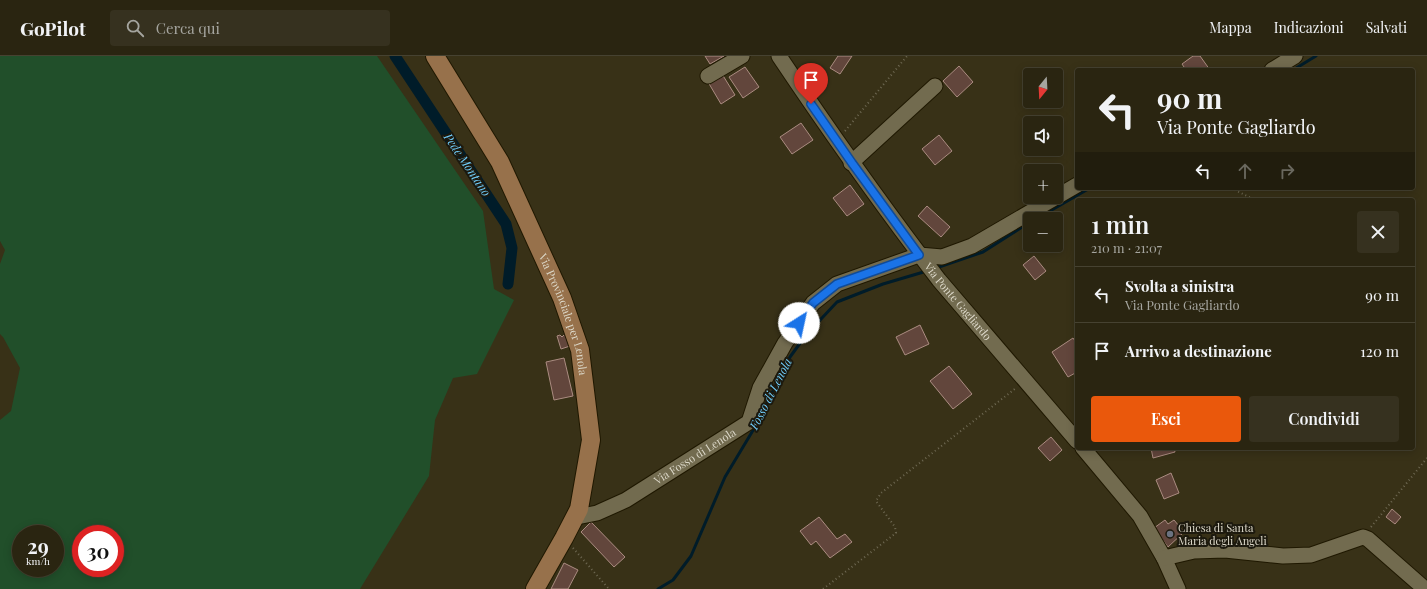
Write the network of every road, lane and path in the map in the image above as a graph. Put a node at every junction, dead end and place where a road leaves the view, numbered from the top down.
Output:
1 (436, 56) edge
2 (742, 56) edge
3 (779, 56) edge
4 (907, 56) edge
5 (1295, 56) edge
6 (1275, 68) edge
7 (708, 76) dead end
8 (935, 86) dead end
9 (835, 140) junction
10 (852, 163) junction
11 (1075, 186) edge
12 (1235, 190) edge
13 (1251, 198) edge
14 (923, 261) junction
15 (1026, 381) junction
16 (1075, 439) edge
17 (1084, 450) edge
18 (1427, 458) edge
19 (576, 514) junction
20 (564, 538) junction
21 (1368, 539) junction
22 (1164, 558) junction
23 (535, 589) edge
24 (610, 589) edge
25 (823, 589) edge
26 (1178, 589) edge
27 (1425, 589) edge

1 - 19 main road, Via Provinciale per Lenola
2 - 7 street
3 - 9 street, Via Ponte Gagliardo
4 - 9 path
5 - 6 street
8 - 10 street
9 - 10 street, Via Ponte Gagliardo
10 - 14 street, Via Ponte Gagliardo
11 - 14 street, Via Fosso di Lenola
12 - 13 path
14 - 15 street, Via Ponte Gagliardo
14 - 19 street, Via Fosso di Lenola
15 - 16 street, Via Ponte Gagliardo
15 - 25 path
17 - 22 street
18 - 21 path
19 - 20 main road, Via Provinciale per Lenola
20 - 23 main road, Via Provinciale per Lenola
20 - 24 path
21 - 22 street
21 - 27 street
22 - 26 street

